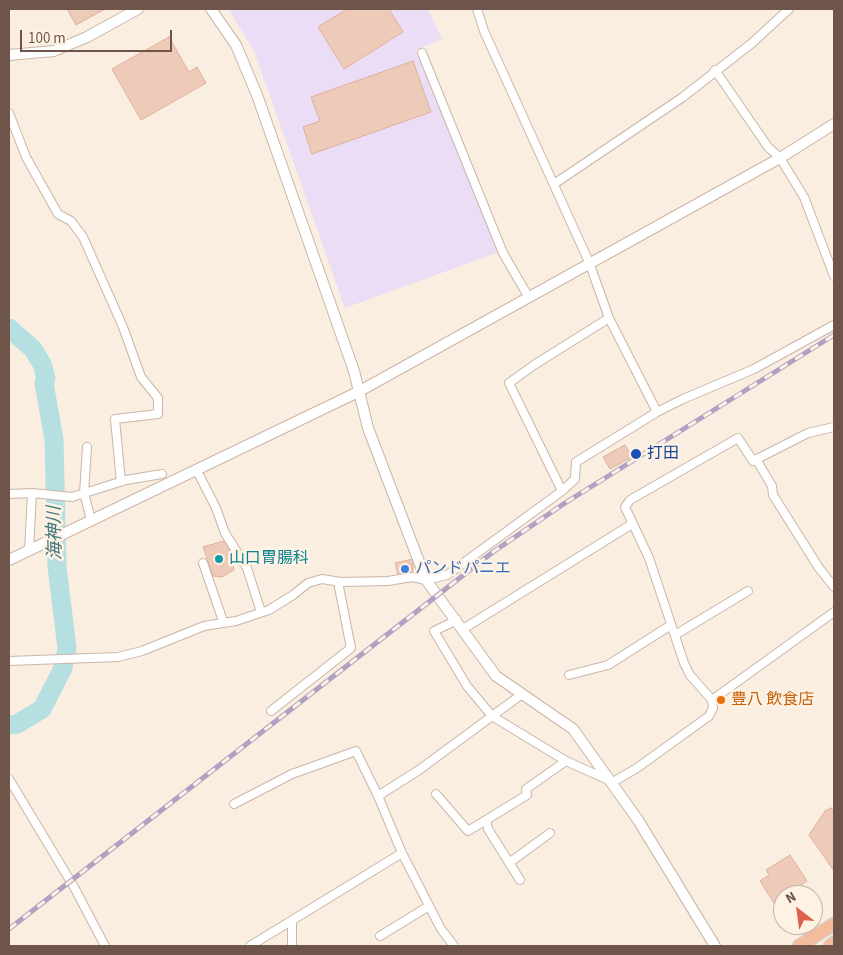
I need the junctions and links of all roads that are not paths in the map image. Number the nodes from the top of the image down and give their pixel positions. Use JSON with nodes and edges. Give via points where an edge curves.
{"nodes":[{"id":1,"x":138,"y":9,"type":"edge"},
{"id":2,"x":211,"y":9,"type":"edge"},
{"id":3,"x":477,"y":9,"type":"edge"},
{"id":4,"x":789,"y":9,"type":"edge"},
{"id":5,"x":422,"y":53,"type":"dead end"},
{"id":6,"x":9,"y":55,"type":"edge"},
{"id":7,"x":716,"y":70,"type":"junction"},
{"id":8,"x":9,"y":113,"type":"edge"},
{"id":9,"x":834,"y":124,"type":"edge"},
{"id":10,"x":780,"y":158,"type":"junction"},
{"id":11,"x":554,"y":184,"type":"junction"},
{"id":12,"x":589,"y":262,"type":"junction"},
{"id":13,"x":834,"y":276,"type":"edge"},
{"id":14,"x":528,"y":296,"type":"junction"},
{"id":15,"x":609,"y":318,"type":"junction"},
{"id":16,"x":834,"y":325,"type":"edge"},
{"id":17,"x":358,"y":392,"type":"junction"},
{"id":18,"x":657,"y":412,"type":"junction"},
{"id":19,"x":834,"y":427,"type":"edge"},
{"id":20,"x":87,"y":447,"type":"dead end"},
{"id":21,"x":756,"y":459,"type":"junction"},
{"id":22,"x":196,"y":469,"type":"junction"},
{"id":23,"x":162,"y":474,"type":"dead end"},
{"id":24,"x":121,"y":482,"type":"junction"},
{"id":25,"x":562,"y":490,"type":"junction"},
{"id":26,"x":32,"y":493,"type":"junction"},
{"id":27,"x":84,"y":493,"type":"junction"},
{"id":28,"x":9,"y":494,"type":"edge"},
{"id":29,"x":92,"y":520,"type":"junction"},
{"id":30,"x":632,"y":524,"type":"junction"},
{"id":31,"x":34,"y":549,"type":"junction"},
{"id":32,"x":9,"y":560,"type":"edge"},
{"id":33,"x":204,"y":563,"type":"dead end"},
{"id":34,"x":426,"y":580,"type":"junction"},
{"id":35,"x":338,"y":582,"type":"junction"},
{"id":36,"x":834,"y":587,"type":"edge"},
{"id":37,"x":748,"y":591,"type":"dead end"},
{"id":38,"x":261,"y":612,"type":"junction"},
{"id":39,"x":834,"y":612,"type":"edge"},
{"id":40,"x":223,"y":621,"type":"junction"},
{"id":41,"x":460,"y":624,"type":"junction"},
{"id":42,"x":672,"y":625,"type":"junction"},
{"id":43,"x":675,"y":635,"type":"junction"},
{"id":44,"x":9,"y":661,"type":"edge"},
{"id":45,"x":569,"y":675,"type":"dead end"},
{"id":46,"x":522,"y":694,"type":"junction"},
{"id":47,"x":712,"y":700,"type":"junction"},
{"id":48,"x":271,"y":711,"type":"dead end"},
{"id":49,"x":492,"y":716,"type":"junction"},
{"id":50,"x":566,"y":761,"type":"junction"},
{"id":51,"x":9,"y":779,"type":"edge"},
{"id":52,"x":613,"y":782,"type":"junction"},
{"id":53,"x":436,"y":794,"type":"dead end"},
{"id":54,"x":378,"y":796,"type":"junction"},
{"id":55,"x":234,"y":804,"type":"dead end"},
{"id":56,"x":486,"y":820,"type":"junction"},
{"id":57,"x":550,"y":833,"type":"dead end"},
{"id":58,"x":402,"y":853,"type":"junction"},
{"id":59,"x":509,"y":863,"type":"junction"},
{"id":60,"x":520,"y":880,"type":"dead end"},
{"id":61,"x":429,"y":906,"type":"junction"},
{"id":62,"x":292,"y":921,"type":"junction"},
{"id":63,"x":834,"y":924,"type":"edge"},
{"id":64,"x":380,"y":936,"type":"dead end"},
{"id":65,"x":834,"y":944,"type":"edge"},
{"id":66,"x":105,"y":946,"type":"edge"},
{"id":67,"x":250,"y":946,"type":"edge"},
{"id":68,"x":292,"y":946,"type":"edge"},
{"id":69,"x":454,"y":946,"type":"edge"},
{"id":70,"x":715,"y":946,"type":"edge"},
{"id":71,"x":799,"y":946,"type":"edge"},
{"id":72,"x":830,"y":946,"type":"edge"}],
"edges":[{"from":1,"to":6,"type":"street","via":[[54,51]]},
{"from":2,"to":17,"type":"street","via":[[236,45],[257,95],[354,371]]},
{"from":3,"to":11,"type":"street"},
{"from":4,"to":7,"type":"street"},
{"from":5,"to":14,"type":"street","via":[[503,253]]},
{"from":7,"to":10,"type":"street","via":[[768,147]]},
{"from":7,"to":11,"type":"street","via":[[651,121]]},
{"from":8,"to":24,"type":"street","via":[[26,157],[58,214],[71,222],[83,237],[123,327],[141,377],[158,398],[158,414],[115,419]]},
{"from":9,"to":10,"type":"street"},
{"from":10,"to":12,"type":"street"},
{"from":10,"to":13,"type":"street","via":[[804,197]]},
{"from":11,"to":12,"type":"street"},
{"from":12,"to":14,"type":"street"},
{"from":12,"to":15,"type":"street"},
{"from":14,"to":17,"type":"street"},
{"from":15,"to":18,"type":"street"},
{"from":15,"to":25,"type":"street","via":[[509,383]]},
{"from":16,"to":18,"type":"street","via":[[754,369]]},
{"from":17,"to":22,"type":"street"},
{"from":17,"to":34,"type":"street","via":[[368,428]]},
{"from":18,"to":25,"type":"street","via":[[576,462],[575,479]]},
{"from":19,"to":21,"type":"street","via":[[808,433]]},
{"from":20,"to":27,"type":"street"},
{"from":21,"to":30,"type":"street","via":[[753,461],[738,438],[630,500],[625,506]]},
{"from":21,"to":36,"type":"street","via":[[772,486],[773,495]]},
{"from":22,"to":29,"type":"street"},
{"from":22,"to":38,"type":"street","via":[[225,533],[247,568]]},
{"from":23,"to":24,"type":"street"},
{"from":24,"to":27,"type":"street"},
{"from":25,"to":34,"type":"street","via":[[447,575]]},
{"from":26,"to":27,"type":"street","via":[[72,497]]},
{"from":26,"to":28,"type":"street"},
{"from":26,"to":31,"type":"street"},
{"from":27,"to":29,"type":"street"},
{"from":29,"to":31,"type":"street"},
{"from":30,"to":41,"type":"street"},
{"from":30,"to":42,"type":"street","via":[[649,558]]},
{"from":31,"to":32,"type":"street"},
{"from":33,"to":40,"type":"street"},
{"from":34,"to":35,"type":"street","via":[[412,577]]},
{"from":34,"to":41,"type":"street"},
{"from":35,"to":38,"type":"street","via":[[322,579],[308,584]]},
{"from":35,"to":48,"type":"street","via":[[351,648]]},
{"from":37,"to":43,"type":"street"},
{"from":38,"to":40,"type":"street"},
{"from":39,"to":47,"type":"street"},
{"from":40,"to":44,"type":"street","via":[[118,657]]},
{"from":41,"to":46,"type":"street","via":[[496,676]]},
{"from":41,"to":49,"type":"street","via":[[434,631],[467,686]]},
{"from":42,"to":43,"type":"street"},
{"from":42,"to":45,"type":"street","via":[[608,665]]},
{"from":43,"to":47,"type":"street","via":[[690,675]]},
{"from":46,"to":49,"type":"street"},
{"from":46,"to":52,"type":"street","via":[[573,729]]},
{"from":47,"to":52,"type":"street","via":[[709,716]]},
{"from":49,"to":50,"type":"street"},
{"from":49,"to":54,"type":"street"},
{"from":50,"to":52,"type":"street"},
{"from":50,"to":56,"type":"street","via":[[526,789],[527,795]]},
{"from":51,"to":66,"type":"street","via":[[74,887]]},
{"from":52,"to":70,"type":"street"},
{"from":53,"to":56,"type":"street","via":[[468,831]]},
{"from":54,"to":55,"type":"street","via":[[356,751],[292,774]]},
{"from":54,"to":58,"type":"street"},
{"from":56,"to":59,"type":"street"},
{"from":57,"to":59,"type":"street"},
{"from":58,"to":61,"type":"street"},
{"from":58,"to":62,"type":"street"},
{"from":59,"to":60,"type":"street"},
{"from":61,"to":64,"type":"street"},
{"from":61,"to":69,"type":"street"},
{"from":62,"to":67,"type":"street"},
{"from":62,"to":68,"type":"street"},
{"from":63,"to":71,"type":"highway"},
{"from":65,"to":72,"type":"highway"}]}
